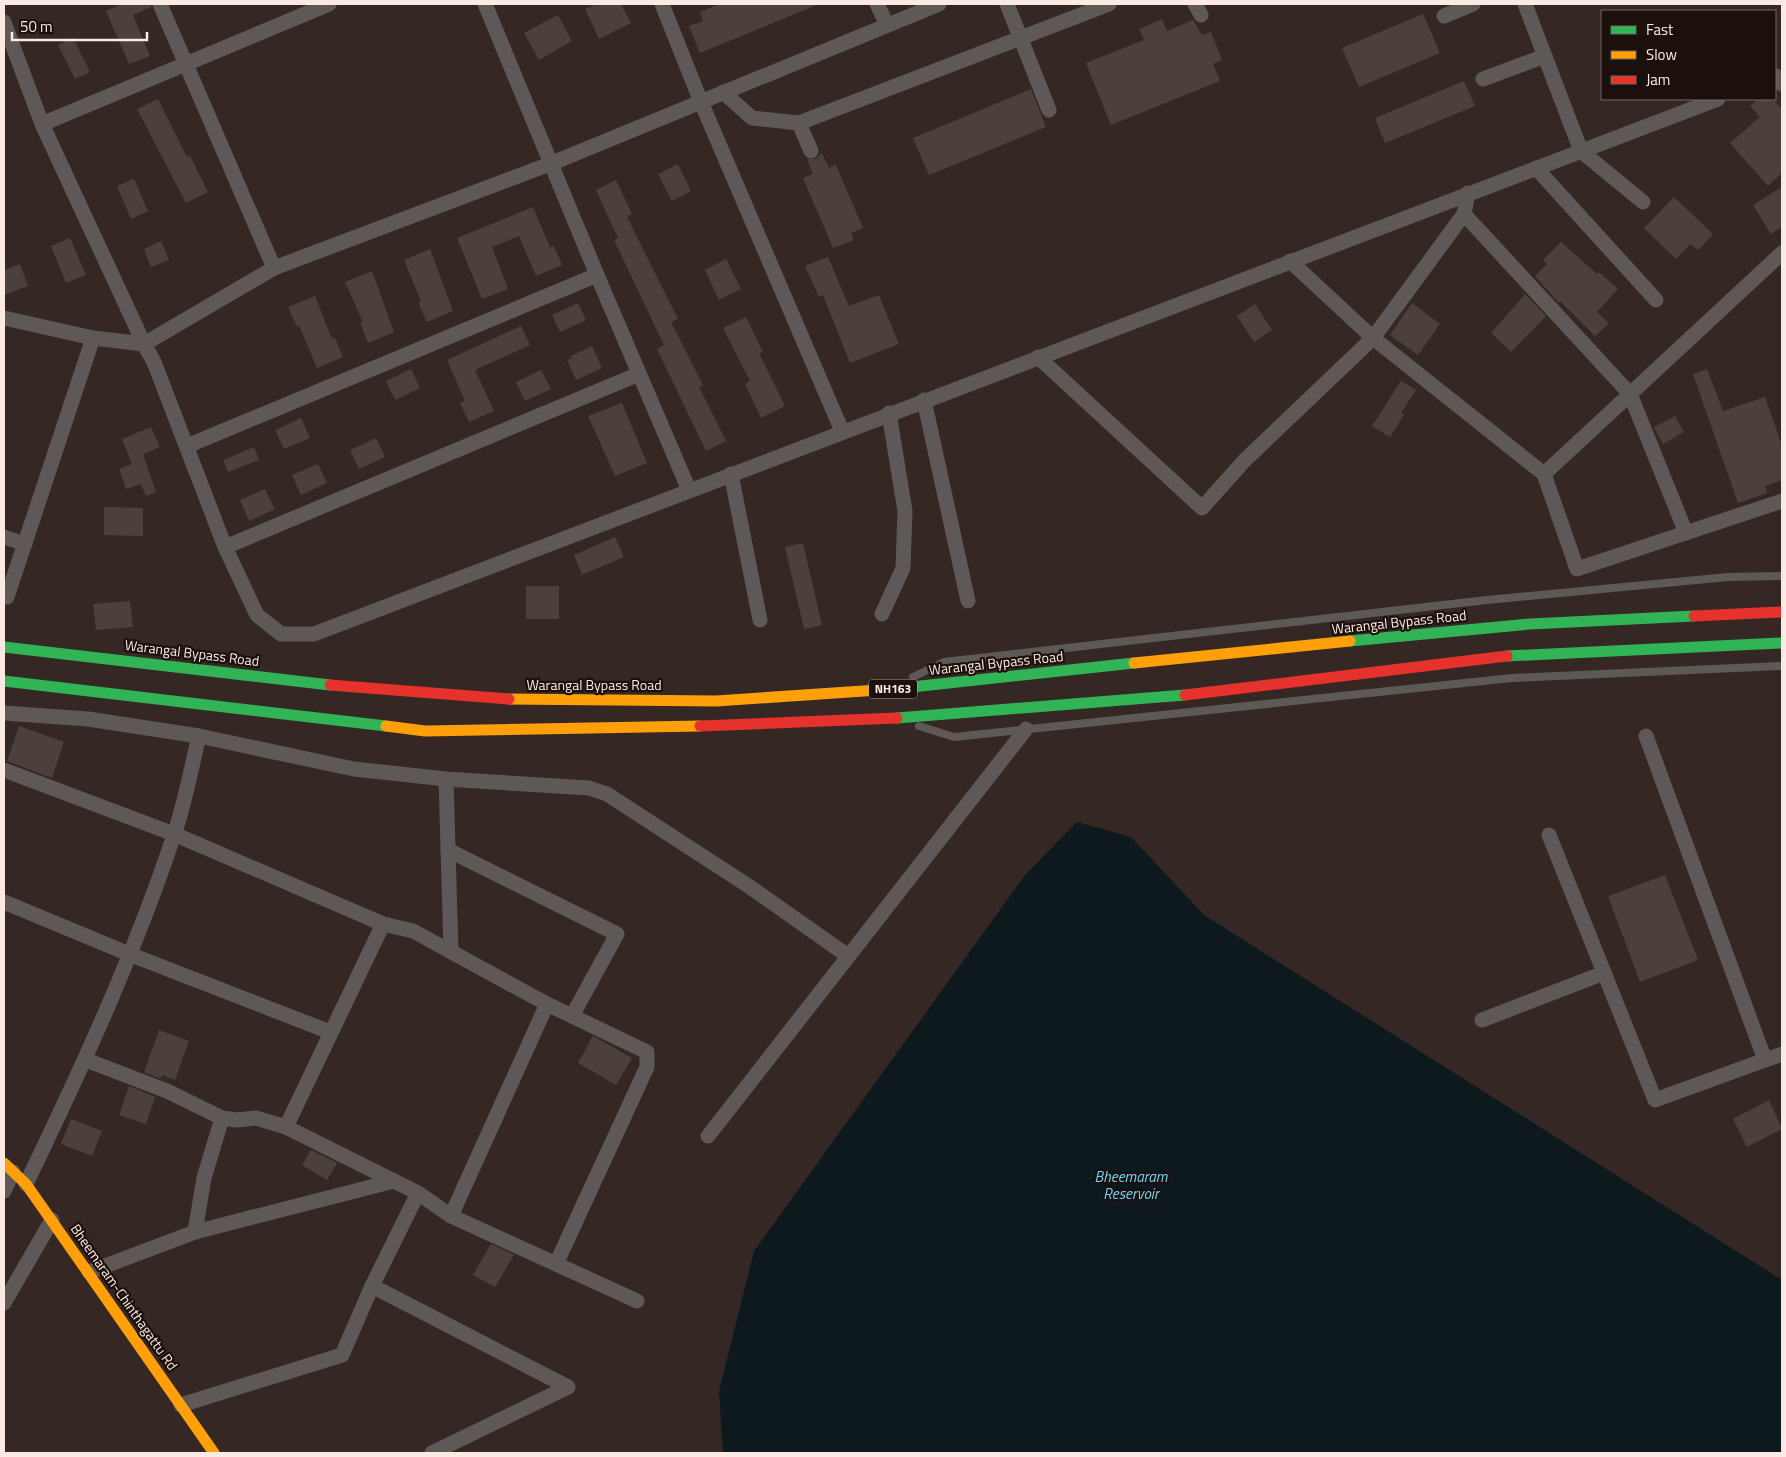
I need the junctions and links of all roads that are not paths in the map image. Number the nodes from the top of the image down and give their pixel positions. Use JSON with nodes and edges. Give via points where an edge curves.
{"nodes":[{"id":1,"x":160,"y":4,"type":"edge"},
{"id":2,"x":330,"y":4,"type":"edge"},
{"id":3,"x":485,"y":4,"type":"edge"},
{"id":4,"x":662,"y":4,"type":"edge"},
{"id":5,"x":877,"y":4,"type":"edge"},
{"id":6,"x":939,"y":4,"type":"edge"},
{"id":7,"x":1007,"y":4,"type":"edge"},
{"id":8,"x":1110,"y":4,"type":"edge"},
{"id":9,"x":1473,"y":4,"type":"edge"},
{"id":10,"x":1525,"y":4,"type":"edge"},
{"id":11,"x":1444,"y":16,"type":"dead end"},
{"id":12,"x":4,"y":22,"type":"edge"},
{"id":13,"x":887,"y":25,"type":"junction"},
{"id":14,"x":1020,"y":38,"type":"junction"},
{"id":15,"x":1545,"y":56,"type":"junction"},
{"id":16,"x":11,"y":59,"type":"edge"},
{"id":17,"x":186,"y":64,"type":"junction"},
{"id":18,"x":1483,"y":79,"type":"dead end"},
{"id":19,"x":723,"y":92,"type":"junction"},
{"id":20,"x":1715,"y":100,"type":"edge"},
{"id":21,"x":701,"y":102,"type":"junction"},
{"id":22,"x":1049,"y":110,"type":"dead end"},
{"id":23,"x":800,"y":123,"type":"junction"},
{"id":24,"x":42,"y":124,"type":"junction"},
{"id":25,"x":1581,"y":150,"type":"junction"},
{"id":26,"x":811,"y":152,"type":"dead end"},
{"id":27,"x":550,"y":164,"type":"junction"},
{"id":28,"x":1536,"y":168,"type":"junction"},
{"id":29,"x":1468,"y":193,"type":"junction"},
{"id":30,"x":1643,"y":202,"type":"dead end"},
{"id":31,"x":1464,"y":214,"type":"junction"},
{"id":32,"x":1782,"y":253,"type":"edge"},
{"id":33,"x":1290,"y":261,"type":"junction"},
{"id":34,"x":274,"y":268,"type":"junction"},
{"id":35,"x":597,"y":275,"type":"junction"},
{"id":36,"x":1656,"y":300,"type":"dead end"},
{"id":37,"x":4,"y":318,"type":"edge"},
{"id":38,"x":93,"y":338,"type":"junction"},
{"id":39,"x":1373,"y":338,"type":"junction"},
{"id":40,"x":144,"y":344,"type":"junction"},
{"id":41,"x":1038,"y":357,"type":"junction"},
{"id":42,"x":639,"y":374,"type":"junction"},
{"id":43,"x":1630,"y":394,"type":"junction"},
{"id":44,"x":924,"y":400,"type":"junction"},
{"id":45,"x":889,"y":414,"type":"junction"},
{"id":46,"x":842,"y":431,"type":"junction"},
{"id":47,"x":187,"y":446,"type":"junction"},
{"id":48,"x":731,"y":474,"type":"junction"},
{"id":49,"x":1544,"y":474,"type":"junction"},
{"id":50,"x":689,"y":490,"type":"junction"},
{"id":51,"x":1782,"y":501,"type":"edge"},
{"id":52,"x":1686,"y":533,"type":"junction"},
{"id":53,"x":4,"y":537,"type":"edge"},
{"id":54,"x":25,"y":544,"type":"junction"},
{"id":55,"x":225,"y":548,"type":"junction"},
{"id":56,"x":1782,"y":576,"type":"edge"},
{"id":57,"x":7,"y":597,"type":"dead end"},
{"id":58,"x":968,"y":601,"type":"dead end"},
{"id":59,"x":1782,"y":612,"type":"edge"},
{"id":60,"x":882,"y":614,"type":"dead end"},
{"id":61,"x":760,"y":620,"type":"dead end"},
{"id":62,"x":1782,"y":642,"type":"edge"},
{"id":63,"x":4,"y":646,"type":"edge"},
{"id":64,"x":1782,"y":666,"type":"edge"},
{"id":65,"x":4,"y":681,"type":"edge"},
{"id":66,"x":889,"y":689,"type":"junction"},
{"id":67,"x":4,"y":713,"type":"edge"},
{"id":68,"x":893,"y":718,"type":"junction"},
{"id":69,"x":1026,"y":729,"type":"junction"},
{"id":70,"x":199,"y":736,"type":"junction"},
{"id":71,"x":1646,"y":736,"type":"dead end"},
{"id":72,"x":4,"y":770,"type":"edge"},
{"id":73,"x":446,"y":779,"type":"junction"},
{"id":74,"x":174,"y":834,"type":"junction"},
{"id":75,"x":1550,"y":834,"type":"dead end"},
{"id":76,"x":448,"y":850,"type":"junction"},
{"id":77,"x":4,"y":902,"type":"edge"},
{"id":78,"x":383,"y":924,"type":"junction"},
{"id":79,"x":451,"y":952,"type":"junction"},
{"id":80,"x":129,"y":954,"type":"junction"},
{"id":81,"x":848,"y":956,"type":"junction"},
{"id":82,"x":1604,"y":973,"type":"junction"},
{"id":83,"x":547,"y":1004,"type":"junction"},
{"id":84,"x":572,"y":1016,"type":"junction"},
{"id":85,"x":1482,"y":1020,"type":"dead end"},
{"id":86,"x":330,"y":1032,"type":"junction"},
{"id":87,"x":1782,"y":1054,"type":"edge"},
{"id":88,"x":86,"y":1060,"type":"junction"},
{"id":89,"x":1765,"y":1060,"type":"junction"},
{"id":90,"x":222,"y":1118,"type":"junction"},
{"id":91,"x":286,"y":1127,"type":"junction"},
{"id":92,"x":708,"y":1136,"type":"dead end"},
{"id":93,"x":8,"y":1167,"type":"edge"},
{"id":94,"x":394,"y":1181,"type":"junction"},
{"id":95,"x":26,"y":1184,"type":"junction"},
{"id":96,"x":4,"y":1192,"type":"edge"},
{"id":97,"x":418,"y":1193,"type":"junction"},
{"id":98,"x":451,"y":1216,"type":"junction"},
{"id":99,"x":52,"y":1220,"type":"junction"},
{"id":100,"x":195,"y":1232,"type":"junction"},
{"id":101,"x":556,"y":1264,"type":"junction"},
{"id":102,"x":89,"y":1272,"type":"junction"},
{"id":103,"x":372,"y":1286,"type":"junction"},
{"id":104,"x":5,"y":1298,"type":"edge"},
{"id":105,"x":637,"y":1301,"type":"dead end"},
{"id":106,"x":180,"y":1405,"type":"junction"},
{"id":107,"x":214,"y":1453,"type":"edge"},
{"id":108,"x":432,"y":1453,"type":"edge"}],
"edges":[{"from":1,"to":17,"type":"street"},
{"from":2,"to":17,"type":"street"},
{"from":3,"to":27,"type":"street"},
{"from":4,"to":21,"type":"street"},
{"from":5,"to":13,"type":"street"},
{"from":6,"to":13,"type":"street"},
{"from":7,"to":14,"type":"street"},
{"from":8,"to":14,"type":"street"},
{"from":9,"to":11,"type":"street"},
{"from":10,"to":15,"type":"street"},
{"from":12,"to":16,"type":"street"},
{"from":13,"to":19,"type":"street"},
{"from":14,"to":22,"type":"street"},
{"from":14,"to":23,"type":"street"},
{"from":15,"to":18,"type":"street"},
{"from":15,"to":25,"type":"street"},
{"from":16,"to":24,"type":"street"},
{"from":17,"to":24,"type":"street"},
{"from":17,"to":34,"type":"street"},
{"from":19,"to":21,"type":"street"},
{"from":19,"to":23,"type":"street","via":[[752,118]]},
{"from":20,"to":25,"type":"street"},
{"from":21,"to":27,"type":"street"},
{"from":21,"to":46,"type":"street"},
{"from":23,"to":26,"type":"street"},
{"from":24,"to":40,"type":"street"},
{"from":25,"to":28,"type":"street"},
{"from":25,"to":30,"type":"street"},
{"from":27,"to":34,"type":"street"},
{"from":27,"to":35,"type":"street"},
{"from":28,"to":29,"type":"street"},
{"from":28,"to":36,"type":"street"},
{"from":29,"to":31,"type":"street"},
{"from":29,"to":33,"type":"street"},
{"from":31,"to":39,"type":"street"},
{"from":31,"to":43,"type":"street"},
{"from":32,"to":43,"type":"street"},
{"from":33,"to":39,"type":"street"},
{"from":33,"to":41,"type":"street"},
{"from":34,"to":40,"type":"street"},
{"from":35,"to":42,"type":"street"},
{"from":35,"to":47,"type":"street"},
{"from":37,"to":38,"type":"street"},
{"from":38,"to":40,"type":"street"},
{"from":38,"to":54,"type":"street"},
{"from":39,"to":41,"type":"street","via":[[1245,460],[1202,508]]},
{"from":39,"to":49,"type":"street"},
{"from":40,"to":47,"type":"street"},
{"from":41,"to":44,"type":"street"},
{"from":42,"to":50,"type":"street"},
{"from":42,"to":55,"type":"street"},
{"from":43,"to":49,"type":"street"},
{"from":43,"to":52,"type":"street"},
{"from":44,"to":45,"type":"street"},
{"from":44,"to":58,"type":"street"},
{"from":45,"to":46,"type":"street"},
{"from":45,"to":60,"type":"street","via":[[905,511],[903,568]]},
{"from":46,"to":48,"type":"street"},
{"from":47,"to":55,"type":"street"},
{"from":48,"to":50,"type":"street"},
{"from":48,"to":61,"type":"street"},
{"from":49,"to":52,"type":"street","via":[[1577,569]]},
{"from":50,"to":55,"type":"street","via":[[314,634],[280,634],[257,615]]},
{"from":51,"to":52,"type":"street"},
{"from":53,"to":54,"type":"street"},
{"from":54,"to":57,"type":"street"},
{"from":56,"to":66,"type":"lane","via":[[1728,577],[1497,600],[944,662]]},
{"from":59,"to":66,"type":"main road","name":"Warangal Bypass Road","number":"NH163","via":[[1530,624]]},
{"from":62,"to":68,"type":"main road","number":"NH163","via":[[1494,657],[1187,695]]},
{"from":63,"to":66,"type":"main road","name":"Warangal Bypass Road","number":"NH163","via":[[371,690],[538,700],[716,700]]},
{"from":64,"to":69,"type":"lane","via":[[1512,678]]},
{"from":65,"to":68,"type":"main road","number":"NH163","via":[[425,731],[630,729]]},
{"from":67,"to":70,"type":"street","via":[[88,719]]},
{"from":68,"to":69,"type":"lane","via":[[954,737]]},
{"from":69,"to":81,"type":"street"},
{"from":70,"to":73,"type":"street","via":[[354,769]]},
{"from":70,"to":74,"type":"street"},
{"from":71,"to":89,"type":"street"},
{"from":72,"to":74,"type":"street"},
{"from":73,"to":76,"type":"street"},
{"from":73,"to":81,"type":"street","via":[[564,785],[607,794],[750,887]]},
{"from":74,"to":78,"type":"street"},
{"from":74,"to":80,"type":"street"},
{"from":75,"to":82,"type":"street"},
{"from":76,"to":79,"type":"street"},
{"from":76,"to":84,"type":"street","via":[[617,934]]},
{"from":77,"to":80,"type":"street"},
{"from":78,"to":79,"type":"street","via":[[413,931]]},
{"from":78,"to":86,"type":"street"},
{"from":79,"to":83,"type":"street"},
{"from":80,"to":86,"type":"street"},
{"from":80,"to":88,"type":"street"},
{"from":81,"to":92,"type":"street"},
{"from":82,"to":85,"type":"street"},
{"from":82,"to":89,"type":"street","via":[[1655,1100]]},
{"from":83,"to":84,"type":"street"},
{"from":83,"to":98,"type":"street"},
{"from":84,"to":101,"type":"street","via":[[642,1048],[649,1059]]},
{"from":86,"to":91,"type":"street"},
{"from":87,"to":89,"type":"street"},
{"from":88,"to":90,"type":"street","via":[[167,1091]]},
{"from":88,"to":95,"type":"street"},
{"from":90,"to":91,"type":"street","via":[[256,1118]]},
{"from":90,"to":100,"type":"street","via":[[204,1178]]},
{"from":91,"to":94,"type":"street"},
{"from":93,"to":95,"type":"main road","name":"Bheemaram-Chinthagattu Rd"},
{"from":93,"to":96,"type":"street"},
{"from":94,"to":97,"type":"street"},
{"from":94,"to":100,"type":"street"},
{"from":95,"to":99,"type":"main road","name":"Bheemaram-Chinthagattu Rd"},
{"from":97,"to":98,"type":"street"},
{"from":97,"to":103,"type":"street"},
{"from":98,"to":101,"type":"street"},
{"from":99,"to":102,"type":"main road","name":"Bheemaram-Chinthagattu Rd"},
{"from":99,"to":104,"type":"street"},
{"from":100,"to":102,"type":"street"},
{"from":101,"to":105,"type":"street"},
{"from":102,"to":106,"type":"main road","name":"Bheemaram-Chinthagattu Rd"},
{"from":103,"to":106,"type":"street","via":[[342,1355]]},
{"from":103,"to":108,"type":"street","via":[[568,1387]]},
{"from":106,"to":107,"type":"main road","name":"Bheemaram-Chinthagattu Rd"}]}
